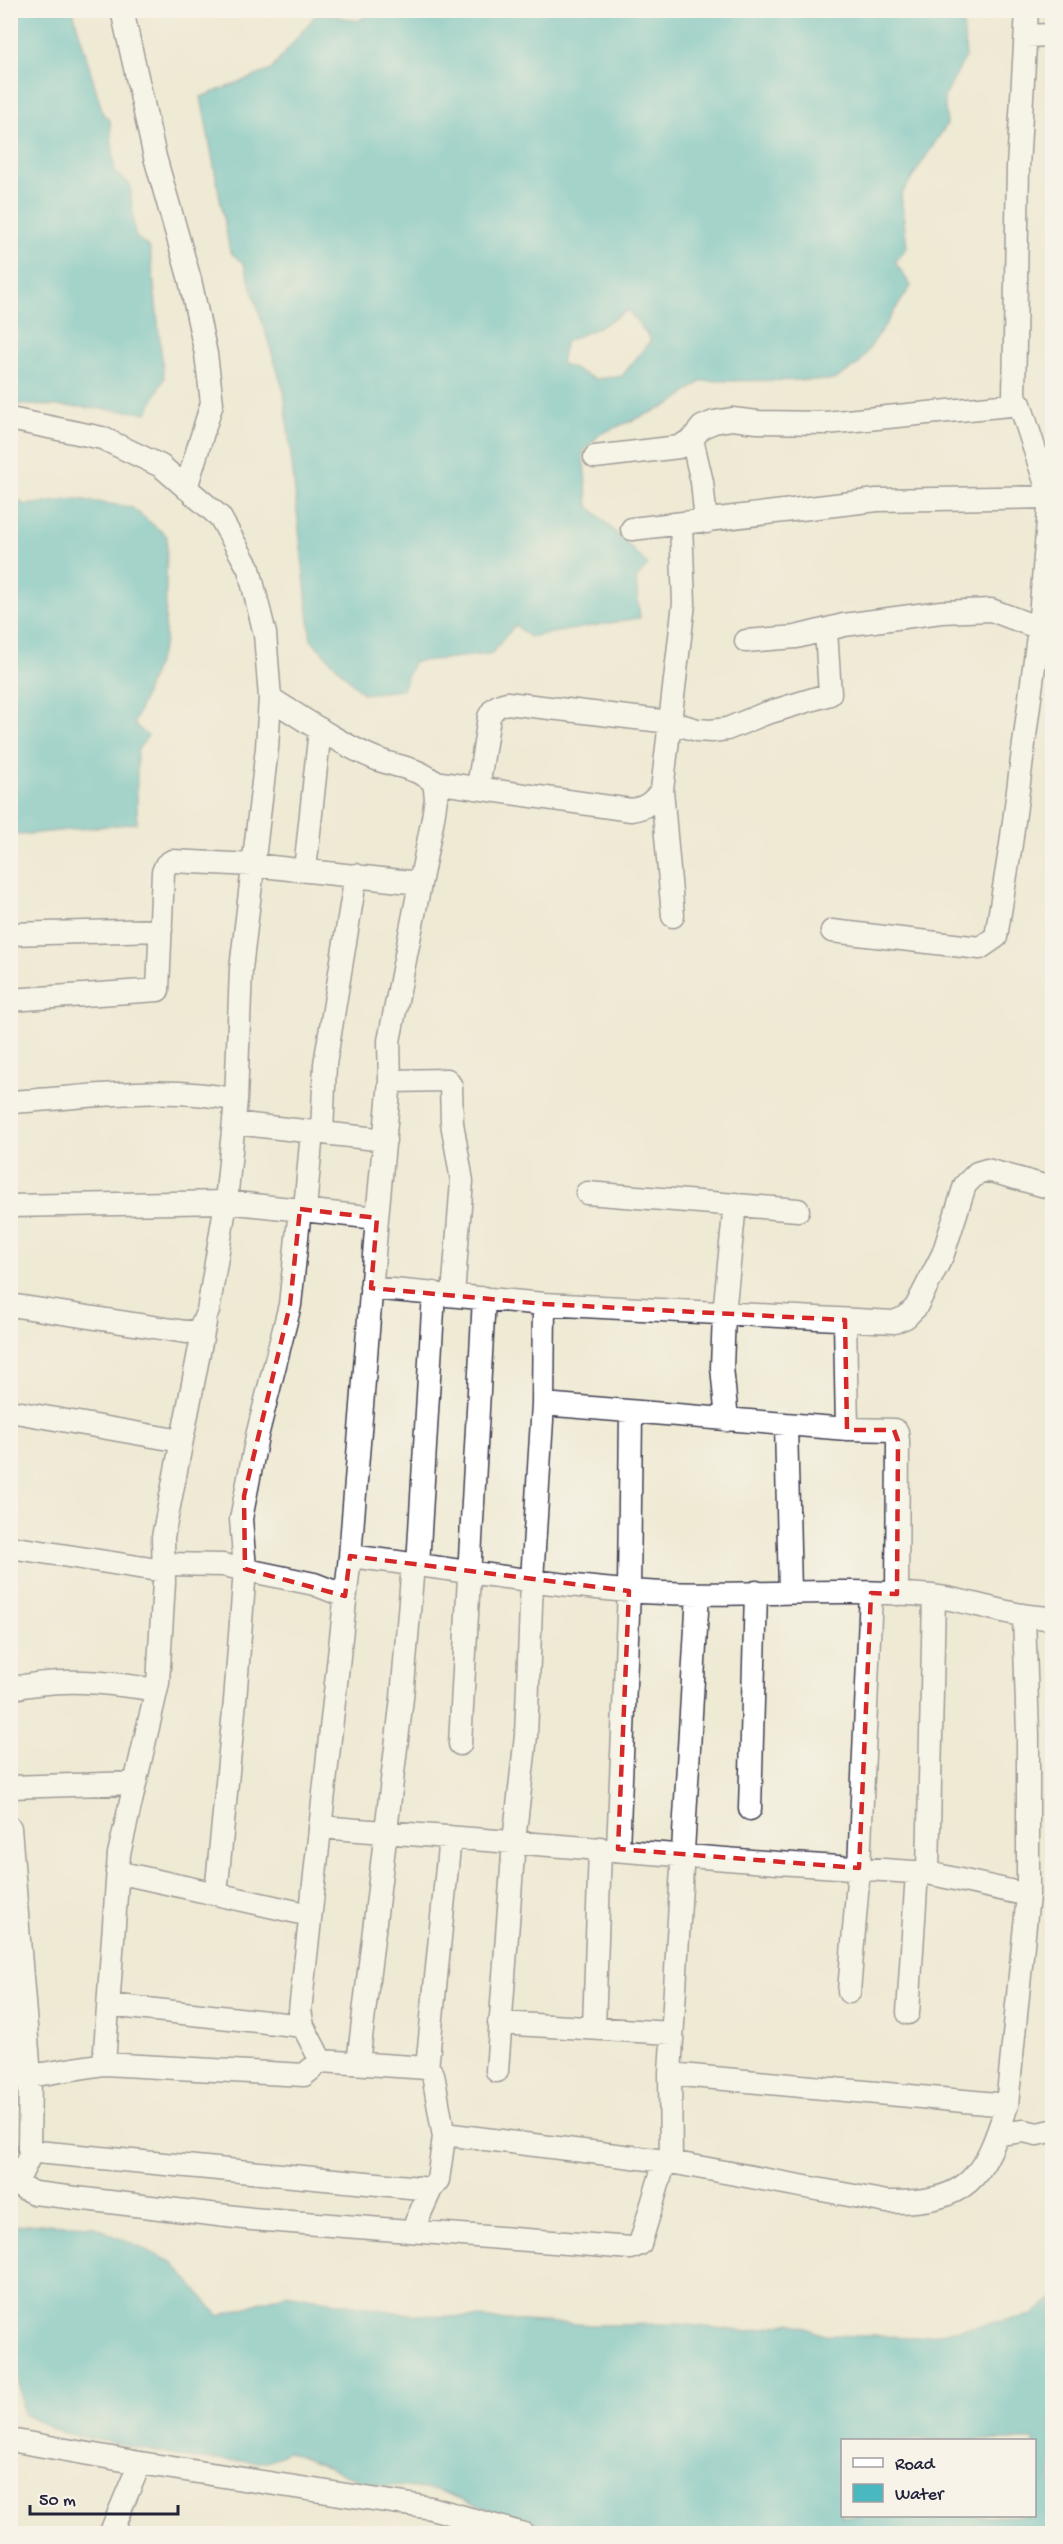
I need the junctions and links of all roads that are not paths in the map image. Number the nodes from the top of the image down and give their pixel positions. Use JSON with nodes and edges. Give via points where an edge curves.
{"nodes":[{"id":1,"x":122,"y":10,"type":"edge"},
{"id":2,"x":1027,"y":10,"type":"edge"},
{"id":3,"x":1053,"y":35,"type":"edge"},
{"id":4,"x":1026,"y":36,"type":"junction"},
{"id":5,"x":1020,"y":404,"type":"junction"},
{"id":6,"x":10,"y":418,"type":"edge"},
{"id":7,"x":692,"y":439,"type":"junction"},
{"id":8,"x":595,"y":457,"type":"dead end"},
{"id":9,"x":186,"y":488,"type":"junction"},
{"id":10,"x":1051,"y":497,"type":"edge"},
{"id":11,"x":706,"y":522,"type":"junction"},
{"id":12,"x":681,"y":524,"type":"junction"},
{"id":13,"x":632,"y":530,"type":"dead end"},
{"id":14,"x":1039,"y":628,"type":"junction"},
{"id":15,"x":826,"y":630,"type":"junction"},
{"id":16,"x":746,"y":641,"type":"dead end"},
{"id":17,"x":270,"y":698,"type":"junction"},
{"id":18,"x":670,"y":722,"type":"junction"},
{"id":19,"x":320,"y":729,"type":"junction"},
{"id":20,"x":434,"y":782,"type":"junction"},
{"id":21,"x":478,"y":788,"type":"junction"},
{"id":22,"x":662,"y":790,"type":"junction"},
{"id":23,"x":253,"y":865,"type":"junction"},
{"id":24,"x":305,"y":870,"type":"junction"},
{"id":25,"x":356,"y":875,"type":"junction"},
{"id":26,"x":419,"y":883,"type":"junction"},
{"id":27,"x":673,"y":916,"type":"dead end"},
{"id":28,"x":161,"y":930,"type":"junction"},
{"id":29,"x":832,"y":931,"type":"dead end"},
{"id":30,"x":10,"y":934,"type":"edge"},
{"id":31,"x":10,"y":1000,"type":"edge"},
{"id":32,"x":390,"y":1081,"type":"junction"},
{"id":33,"x":236,"y":1100,"type":"junction"},
{"id":34,"x":10,"y":1102,"type":"edge"},
{"id":35,"x":234,"y":1123,"type":"junction"},
{"id":36,"x":317,"y":1132,"type":"junction"},
{"id":37,"x":385,"y":1140,"type":"junction"},
{"id":38,"x":1053,"y":1188,"type":"edge"},
{"id":39,"x":587,"y":1193,"type":"dead end"},
{"id":40,"x":226,"y":1202,"type":"junction"},
{"id":41,"x":735,"y":1204,"type":"junction"},
{"id":42,"x":10,"y":1206,"type":"edge"},
{"id":43,"x":302,"y":1209,"type":"junction"},
{"id":44,"x":798,"y":1210,"type":"dead end"},
{"id":45,"x":377,"y":1218,"type":"junction"},
{"id":46,"x":372,"y":1288,"type":"junction"},
{"id":47,"x":444,"y":1294,"type":"junction"},
{"id":48,"x":484,"y":1298,"type":"junction"},
{"id":49,"x":544,"y":1304,"type":"junction"},
{"id":50,"x":10,"y":1305,"type":"edge"},
{"id":51,"x":724,"y":1314,"type":"junction"},
{"id":52,"x":844,"y":1320,"type":"junction"},
{"id":53,"x":205,"y":1322,"type":"junction"},
{"id":54,"x":543,"y":1404,"type":"junction"},
{"id":55,"x":10,"y":1411,"type":"edge"},
{"id":56,"x":631,"y":1412,"type":"junction"},
{"id":57,"x":727,"y":1420,"type":"junction"},
{"id":58,"x":786,"y":1424,"type":"junction"},
{"id":59,"x":847,"y":1429,"type":"junction"},
{"id":60,"x":181,"y":1441,"type":"junction"},
{"id":61,"x":10,"y":1547,"type":"edge"},
{"id":62,"x":350,"y":1556,"type":"junction"},
{"id":63,"x":416,"y":1564,"type":"junction"},
{"id":64,"x":164,"y":1568,"type":"junction"},
{"id":65,"x":245,"y":1569,"type":"junction"},
{"id":66,"x":469,"y":1572,"type":"junction"},
{"id":67,"x":532,"y":1580,"type":"junction"},
{"id":68,"x":629,"y":1591,"type":"junction"},
{"id":69,"x":756,"y":1592,"type":"junction"},
{"id":70,"x":790,"y":1592,"type":"junction"},
{"id":71,"x":871,"y":1593,"type":"junction"},
{"id":72,"x":698,"y":1594,"type":"junction"},
{"id":73,"x":897,"y":1594,"type":"junction"},
{"id":74,"x":345,"y":1596,"type":"junction"},
{"id":75,"x":934,"y":1597,"type":"junction"},
{"id":76,"x":1024,"y":1617,"type":"junction"},
{"id":77,"x":1053,"y":1618,"type":"edge"},
{"id":78,"x":10,"y":1689,"type":"edge"},
{"id":79,"x":156,"y":1689,"type":"junction"},
{"id":80,"x":460,"y":1744,"type":"dead end"},
{"id":81,"x":135,"y":1783,"type":"junction"},
{"id":82,"x":10,"y":1787,"type":"edge"},
{"id":83,"x":750,"y":1809,"type":"dead end"},
{"id":84,"x":320,"y":1827,"type":"junction"},
{"id":85,"x":10,"y":1828,"type":"edge"},
{"id":86,"x":385,"y":1832,"type":"junction"},
{"id":87,"x":450,"y":1837,"type":"junction"},
{"id":88,"x":514,"y":1841,"type":"junction"},
{"id":89,"x":609,"y":1849,"type":"junction"},
{"id":90,"x":682,"y":1854,"type":"junction"},
{"id":91,"x":860,"y":1868,"type":"junction"},
{"id":92,"x":117,"y":1872,"type":"junction"},
{"id":93,"x":923,"y":1872,"type":"junction"},
{"id":94,"x":216,"y":1894,"type":"junction"},
{"id":95,"x":1028,"y":1895,"type":"junction"},
{"id":96,"x":310,"y":1915,"type":"junction"},
{"id":97,"x":849,"y":1992,"type":"dead end"},
{"id":98,"x":109,"y":2005,"type":"junction"},
{"id":99,"x":908,"y":2013,"type":"dead end"},
{"id":100,"x":499,"y":2023,"type":"junction"},
{"id":101,"x":303,"y":2026,"type":"junction"},
{"id":102,"x":594,"y":2028,"type":"junction"},
{"id":103,"x":672,"y":2033,"type":"junction"},
{"id":104,"x":321,"y":2061,"type":"junction"},
{"id":105,"x":358,"y":2063,"type":"junction"},
{"id":106,"x":10,"y":2064,"type":"edge"},
{"id":107,"x":105,"y":2064,"type":"junction"},
{"id":108,"x":427,"y":2068,"type":"junction"},
{"id":109,"x":497,"y":2071,"type":"dead end"},
{"id":110,"x":670,"y":2074,"type":"junction"},
{"id":111,"x":30,"y":2076,"type":"junction"},
{"id":112,"x":1008,"y":2105,"type":"junction"},
{"id":113,"x":1053,"y":2131,"type":"edge"},
{"id":114,"x":998,"y":2134,"type":"junction"},
{"id":115,"x":444,"y":2137,"type":"junction"},
{"id":116,"x":32,"y":2151,"type":"junction"},
{"id":117,"x":668,"y":2161,"type":"junction"},
{"id":118,"x":431,"y":2189,"type":"junction"},
{"id":119,"x":412,"y":2231,"type":"junction"},
{"id":120,"x":13,"y":2446,"type":"edge"},
{"id":121,"x":140,"y":2463,"type":"junction"},
{"id":122,"x":110,"y":2534,"type":"edge"},
{"id":123,"x":524,"y":2534,"type":"edge"}],
"edges":[{"from":1,"to":9,"type":"street","via":[[206,354],[212,403]]},
{"from":2,"to":4,"type":"street"},
{"from":3,"to":4,"type":"street"},
{"from":4,"to":5,"type":"street","via":[[1014,321],[1014,397]]},
{"from":5,"to":7,"type":"street","via":[[826,423],[732,419],[702,427]]},
{"from":5,"to":10,"type":"street"},
{"from":6,"to":9,"type":"street","via":[[102,438],[161,466]]},
{"from":7,"to":8,"type":"street","via":[[679,447]]},
{"from":7,"to":11,"type":"street"},
{"from":9,"to":17,"type":"street","via":[[220,517],[249,569],[265,634]]},
{"from":10,"to":11,"type":"street","via":[[878,500]]},
{"from":10,"to":14,"type":"street"},
{"from":11,"to":12,"type":"street"},
{"from":12,"to":13,"type":"street"},
{"from":12,"to":18,"type":"street","via":[[684,603]]},
{"from":14,"to":15,"type":"street","via":[[991,610],[941,612]]},
{"from":14,"to":29,"type":"street","via":[[996,937],[980,948]]},
{"from":15,"to":16,"type":"street"},
{"from":15,"to":18,"type":"street","via":[[831,691],[826,697],[727,729],[697,730]]},
{"from":17,"to":19,"type":"street"},
{"from":17,"to":23,"type":"street"},
{"from":18,"to":21,"type":"street","via":[[499,705],[489,717]]},
{"from":18,"to":22,"type":"street"},
{"from":19,"to":20,"type":"street","via":[[378,760],[424,774]]},
{"from":19,"to":24,"type":"street"},
{"from":20,"to":21,"type":"street"},
{"from":20,"to":26,"type":"street","via":[[436,798]]},
{"from":21,"to":22,"type":"street","via":[[631,810],[653,803]]},
{"from":22,"to":27,"type":"street"},
{"from":23,"to":24,"type":"street"},
{"from":23,"to":28,"type":"street","via":[[172,861],[166,865]]},
{"from":23,"to":33,"type":"street","via":[[241,969]]},
{"from":24,"to":25,"type":"street"},
{"from":25,"to":26,"type":"street"},
{"from":25,"to":36,"type":"street"},
{"from":26,"to":32,"type":"street","via":[[390,1041]]},
{"from":28,"to":30,"type":"street"},
{"from":28,"to":31,"type":"street","via":[[158,990]]},
{"from":32,"to":37,"type":"street"},
{"from":32,"to":47,"type":"street","via":[[447,1080],[451,1086],[452,1123],[462,1181]]},
{"from":33,"to":34,"type":"street","via":[[213,1094],[163,1092]]},
{"from":33,"to":35,"type":"street"},
{"from":35,"to":36,"type":"street"},
{"from":35,"to":40,"type":"street"},
{"from":36,"to":37,"type":"street"},
{"from":36,"to":43,"type":"street"},
{"from":37,"to":45,"type":"street"},
{"from":38,"to":52,"type":"street","via":[[987,1170],[977,1173],[965,1185],[942,1254],[916,1307],[894,1322]]},
{"from":39,"to":41,"type":"street"},
{"from":40,"to":42,"type":"street"},
{"from":40,"to":43,"type":"street"},
{"from":40,"to":53,"type":"street"},
{"from":41,"to":44,"type":"street"},
{"from":41,"to":51,"type":"street"},
{"from":43,"to":45,"type":"street"},
{"from":43,"to":65,"type":"street","via":[[290,1305],[244,1496],[241,1519]]},
{"from":45,"to":46,"type":"street"},
{"from":46,"to":47,"type":"street"},
{"from":46,"to":62,"type":"street"},
{"from":47,"to":48,"type":"street"},
{"from":47,"to":63,"type":"street"},
{"from":48,"to":49,"type":"street"},
{"from":48,"to":66,"type":"street"},
{"from":49,"to":51,"type":"street"},
{"from":49,"to":54,"type":"street"},
{"from":50,"to":53,"type":"street","via":[[186,1332],[199,1330]]},
{"from":51,"to":52,"type":"street"},
{"from":51,"to":57,"type":"street","via":[[722,1367]]},
{"from":52,"to":59,"type":"street"},
{"from":53,"to":60,"type":"street"},
{"from":54,"to":56,"type":"street"},
{"from":54,"to":67,"type":"street"},
{"from":55,"to":60,"type":"street"},
{"from":56,"to":57,"type":"street"},
{"from":56,"to":68,"type":"street"},
{"from":57,"to":58,"type":"street"},
{"from":58,"to":59,"type":"street"},
{"from":58,"to":70,"type":"street"},
{"from":59,"to":73,"type":"street","via":[[897,1432]]},
{"from":60,"to":64,"type":"street","via":[[163,1537]]},
{"from":61,"to":64,"type":"street"},
{"from":62,"to":63,"type":"street"},
{"from":62,"to":74,"type":"street"},
{"from":63,"to":66,"type":"street"},
{"from":63,"to":86,"type":"street"},
{"from":64,"to":65,"type":"street","via":[[223,1565]]},
{"from":64,"to":79,"type":"street","via":[[161,1663]]},
{"from":65,"to":74,"type":"street","via":[[314,1584]]},
{"from":65,"to":94,"type":"street"},
{"from":66,"to":67,"type":"street"},
{"from":66,"to":80,"type":"street"},
{"from":67,"to":68,"type":"street"},
{"from":67,"to":88,"type":"street","via":[[526,1736]]},
{"from":68,"to":72,"type":"street"},
{"from":68,"to":89,"type":"street"},
{"from":69,"to":70,"type":"street"},
{"from":69,"to":72,"type":"street"},
{"from":69,"to":83,"type":"street"},
{"from":70,"to":71,"type":"street"},
{"from":71,"to":73,"type":"street"},
{"from":71,"to":91,"type":"street"},
{"from":72,"to":90,"type":"street"},
{"from":73,"to":75,"type":"street"},
{"from":74,"to":84,"type":"street"},
{"from":75,"to":76,"type":"street"},
{"from":75,"to":93,"type":"street"},
{"from":76,"to":77,"type":"street"},
{"from":76,"to":95,"type":"street"},
{"from":78,"to":79,"type":"street","via":[[34,1683],[107,1682]]},
{"from":79,"to":81,"type":"street"},
{"from":81,"to":82,"type":"street"},
{"from":81,"to":92,"type":"street"},
{"from":84,"to":86,"type":"street"},
{"from":84,"to":96,"type":"street"},
{"from":85,"to":111,"type":"street"},
{"from":86,"to":87,"type":"street"},
{"from":86,"to":105,"type":"street"},
{"from":87,"to":88,"type":"street"},
{"from":87,"to":108,"type":"street"},
{"from":88,"to":89,"type":"street"},
{"from":88,"to":100,"type":"street"},
{"from":89,"to":90,"type":"street"},
{"from":89,"to":102,"type":"street"},
{"from":90,"to":91,"type":"street"},
{"from":90,"to":103,"type":"street"},
{"from":91,"to":93,"type":"street"},
{"from":91,"to":97,"type":"street"},
{"from":92,"to":94,"type":"street"},
{"from":92,"to":98,"type":"street"},
{"from":93,"to":95,"type":"street"},
{"from":93,"to":99,"type":"street"},
{"from":94,"to":96,"type":"street"},
{"from":95,"to":112,"type":"street"},
{"from":96,"to":101,"type":"street","via":[[300,2011]]},
{"from":98,"to":101,"type":"street"},
{"from":98,"to":107,"type":"street"},
{"from":100,"to":102,"type":"street"},
{"from":100,"to":109,"type":"street"},
{"from":101,"to":104,"type":"street"},
{"from":102,"to":103,"type":"street"},
{"from":103,"to":110,"type":"street"},
{"from":104,"to":105,"type":"street"},
{"from":104,"to":107,"type":"street","via":[[304,2075]]},
{"from":105,"to":108,"type":"street"},
{"from":106,"to":111,"type":"street","via":[[23,2067]]},
{"from":107,"to":111,"type":"street"},
{"from":108,"to":115,"type":"street","via":[[434,2074]]},
{"from":110,"to":112,"type":"street"},
{"from":110,"to":117,"type":"street"},
{"from":111,"to":116,"type":"street"},
{"from":112,"to":114,"type":"street"},
{"from":113,"to":114,"type":"street"},
{"from":114,"to":117,"type":"street","via":[[982,2169],[962,2189],[938,2199],[916,2202],[887,2202]]},
{"from":115,"to":117,"type":"street"},
{"from":115,"to":118,"type":"street","via":[[438,2180]]},
{"from":116,"to":118,"type":"street"},
{"from":116,"to":119,"type":"street","via":[[18,2180],[34,2193],[252,2219]]},
{"from":117,"to":119,"type":"street","via":[[637,2248]]},
{"from":118,"to":119,"type":"street"},
{"from":120,"to":121,"type":"street"},
{"from":121,"to":122,"type":"street"},
{"from":121,"to":123,"type":"street","via":[[431,2508]]}]}
